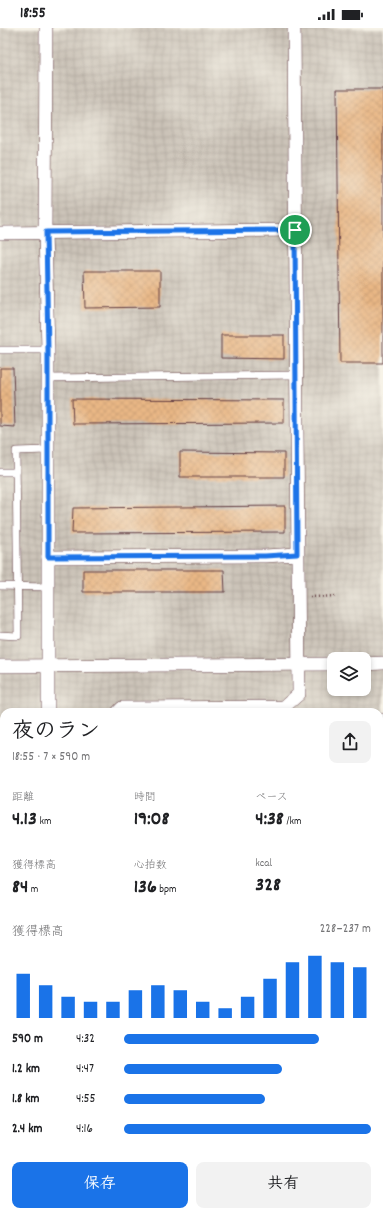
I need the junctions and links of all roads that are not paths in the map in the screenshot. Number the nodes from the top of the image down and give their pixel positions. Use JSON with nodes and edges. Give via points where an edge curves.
{"nodes":[{"id":1,"x":46,"y":28,"type":"edge"},
{"id":2,"x":294,"y":28,"type":"edge"},
{"id":3,"x":295,"y":230,"type":"junction"},
{"id":4,"x":46,"y":232,"type":"junction"},
{"id":5,"x":0,"y":233,"type":"edge"},
{"id":6,"x":0,"y":350,"type":"edge"},
{"id":7,"x":48,"y":350,"type":"junction"},
{"id":8,"x":296,"y":375,"type":"junction"},
{"id":9,"x":48,"y":378,"type":"junction"},
{"id":10,"x":48,"y":450,"type":"junction"},
{"id":11,"x":0,"y":472,"type":"edge"},
{"id":12,"x":16,"y":472,"type":"junction"},
{"id":13,"x":297,"y":554,"type":"junction"},
{"id":14,"x":48,"y":557,"type":"junction"},
{"id":15,"x":0,"y":586,"type":"edge"},
{"id":16,"x":18,"y":586,"type":"junction"},
{"id":17,"x":48,"y":587,"type":"junction"},
{"id":18,"x":0,"y":635,"type":"edge"},
{"id":19,"x":383,"y":663,"type":"edge"},
{"id":20,"x":327,"y":664,"type":"edge"},
{"id":21,"x":371,"y":664,"type":"edge"},
{"id":22,"x":299,"y":665,"type":"junction"},
{"id":23,"x":0,"y":666,"type":"edge"},
{"id":24,"x":48,"y":666,"type":"junction"},
{"id":25,"x":48,"y":708,"type":"edge"},
{"id":26,"x":122,"y":708,"type":"edge"}],
"edges":[{"from":1,"to":4,"type":"street"},
{"from":2,"to":3,"type":"street"},
{"from":3,"to":4,"type":"street"},
{"from":3,"to":8,"type":"street"},
{"from":4,"to":5,"type":"street"},
{"from":4,"to":7,"type":"street"},
{"from":6,"to":7,"type":"lane"},
{"from":7,"to":9,"type":"street"},
{"from":8,"to":9,"type":"lane"},
{"from":8,"to":13,"type":"street"},
{"from":9,"to":10,"type":"street"},
{"from":10,"to":12,"type":"lane","via":[[16,451]]},
{"from":10,"to":14,"type":"street"},
{"from":11,"to":12,"type":"lane"},
{"from":12,"to":16,"type":"lane"},
{"from":13,"to":14,"type":"street"},
{"from":13,"to":22,"type":"street"},
{"from":14,"to":17,"type":"street"},
{"from":15,"to":16,"type":"lane"},
{"from":16,"to":17,"type":"lane"},
{"from":16,"to":18,"type":"lane","via":[[18,636]]},
{"from":17,"to":24,"type":"street"},
{"from":19,"to":21,"type":"street"},
{"from":20,"to":22,"type":"street"},
{"from":22,"to":24,"type":"street"},
{"from":22,"to":26,"type":"street","via":[[299,694],[284,707]]},
{"from":23,"to":24,"type":"street"},
{"from":24,"to":25,"type":"street"}]}
